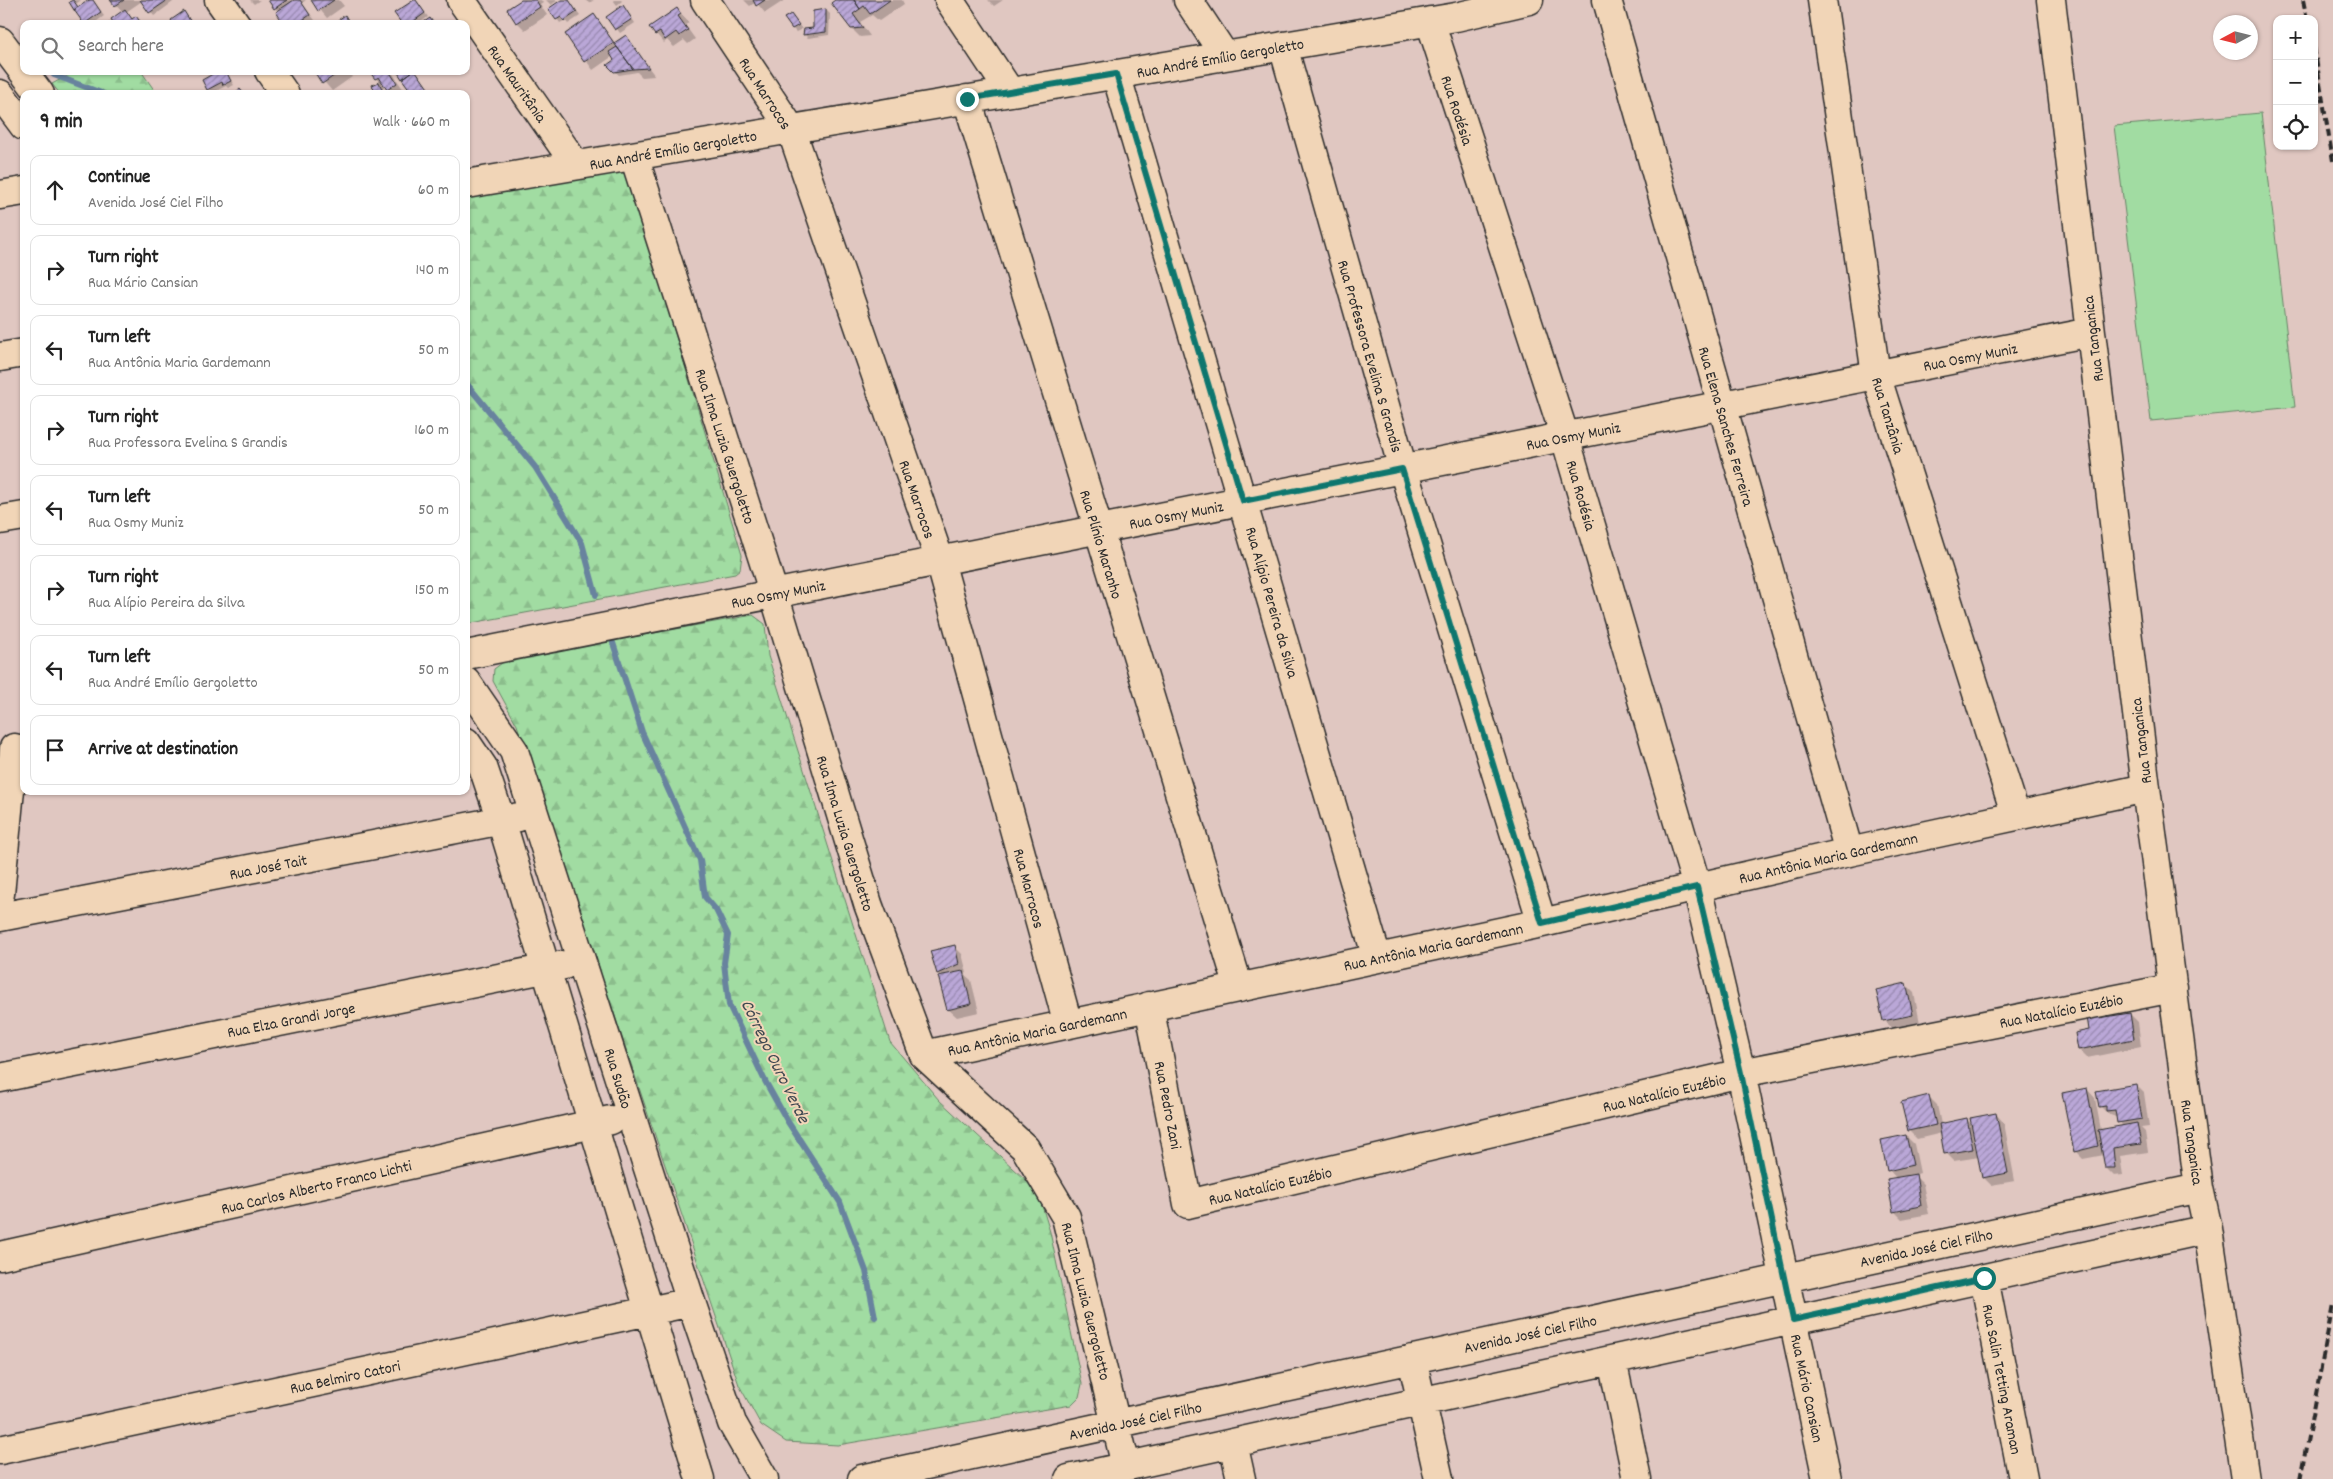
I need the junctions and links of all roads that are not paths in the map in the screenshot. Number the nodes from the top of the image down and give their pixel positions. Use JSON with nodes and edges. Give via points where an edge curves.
{"nodes":[{"id":1,"x":219,"y":0,"type":"edge"},
{"id":2,"x":461,"y":0,"type":"edge"},
{"id":3,"x":706,"y":0,"type":"edge"},
{"id":4,"x":949,"y":0,"type":"edge"},
{"id":5,"x":1188,"y":0,"type":"edge"},
{"id":6,"x":1529,"y":0,"type":"edge"},
{"id":7,"x":1607,"y":0,"type":"edge"},
{"id":8,"x":1822,"y":0,"type":"edge"},
{"id":9,"x":2051,"y":0,"type":"edge"},
{"id":10,"x":1443,"y":13,"type":"edge"},
{"id":11,"x":233,"y":20,"type":"edge"},
{"id":12,"x":0,"y":41,"type":"edge"},
{"id":13,"x":1283,"y":46,"type":"junction"},
{"id":14,"x":1225,"y":56,"type":"junction"},
{"id":15,"x":20,"y":68,"type":"edge"},
{"id":16,"x":1116,"y":74,"type":"junction"},
{"id":17,"x":26,"y":75,"type":"edge"},
{"id":18,"x":272,"y":75,"type":"edge"},
{"id":19,"x":37,"y":90,"type":"edge"},
{"id":20,"x":282,"y":90,"type":"edge"},
{"id":21,"x":1010,"y":92,"type":"junction"},
{"id":22,"x":0,"y":94,"type":"edge"},
{"id":23,"x":967,"y":99,"type":"junction"},
{"id":24,"x":20,"y":121,"type":"edge"},
{"id":25,"x":791,"y":129,"type":"junction"},
{"id":26,"x":634,"y":156,"type":"junction"},
{"id":27,"x":576,"y":165,"type":"junction"},
{"id":28,"x":470,"y":183,"type":"edge"},
{"id":29,"x":20,"y":192,"type":"edge"},
{"id":30,"x":0,"y":195,"type":"edge"},
{"id":31,"x":2091,"y":332,"type":"junction"},
{"id":32,"x":20,"y":354,"type":"edge"},
{"id":33,"x":0,"y":357,"type":"edge"},
{"id":34,"x":1876,"y":375,"type":"junction"},
{"id":35,"x":1720,"y":406,"type":"junction"},
{"id":36,"x":1565,"y":436,"type":"junction"},
{"id":37,"x":1402,"y":469,"type":"junction"},
{"id":38,"x":1243,"y":501,"type":"junction"},
{"id":39,"x":20,"y":517,"type":"edge"},
{"id":40,"x":0,"y":520,"type":"edge"},
{"id":41,"x":1098,"y":529,"type":"junction"},
{"id":42,"x":940,"y":561,"type":"junction"},
{"id":43,"x":774,"y":594,"type":"junction"},
{"id":44,"x":470,"y":654,"type":"edge"},
{"id":45,"x":470,"y":687,"type":"edge"},
{"id":46,"x":13,"y":748,"type":"edge"},
{"id":47,"x":470,"y":748,"type":"edge"},
{"id":48,"x":2146,"y":788,"type":"junction"},
{"id":49,"x":536,"y":814,"type":"junction"},
{"id":50,"x":2016,"y":816,"type":"junction"},
{"id":51,"x":501,"y":820,"type":"junction"},
{"id":52,"x":1849,"y":852,"type":"junction"},
{"id":53,"x":1697,"y":887,"type":"junction"},
{"id":54,"x":0,"y":894,"type":"edge"},
{"id":55,"x":0,"y":917,"type":"edge"},
{"id":56,"x":1542,"y":923,"type":"junction"},
{"id":57,"x":1377,"y":958,"type":"junction"},
{"id":58,"x":583,"y":960,"type":"junction"},
{"id":59,"x":548,"y":968,"type":"junction"},
{"id":60,"x":1239,"y":988,"type":"junction"},
{"id":61,"x":2173,"y":988,"type":"junction"},
{"id":62,"x":1149,"y":1006,"type":"junction"},
{"id":63,"x":1068,"y":1024,"type":"junction"},
{"id":64,"x":924,"y":1055,"type":"junction"},
{"id":65,"x":1741,"y":1073,"type":"junction"},
{"id":66,"x":0,"y":1078,"type":"edge"},
{"id":67,"x":631,"y":1114,"type":"junction"},
{"id":68,"x":594,"y":1124,"type":"junction"},
{"id":69,"x":2199,"y":1188,"type":"junction"},
{"id":70,"x":1188,"y":1204,"type":"joint"},
{"id":71,"x":2208,"y":1229,"type":"junction"},
{"id":72,"x":0,"y":1256,"type":"edge"},
{"id":73,"x":1784,"y":1277,"type":"junction"},
{"id":74,"x":1984,"y":1278,"type":"junction"},
{"id":75,"x":691,"y":1302,"type":"junction"},
{"id":76,"x":650,"y":1311,"type":"junction"},
{"id":77,"x":1793,"y":1320,"type":"junction"},
{"id":78,"x":1412,"y":1359,"type":"junction"},
{"id":79,"x":1612,"y":1360,"type":"junction"},
{"id":80,"x":1422,"y":1401,"type":"junction"},
{"id":81,"x":1118,"y":1423,"type":"junction"},
{"id":82,"x":1233,"y":1443,"type":"junction"},
{"id":83,"x":0,"y":1450,"type":"edge"},
{"id":84,"x":1126,"y":1466,"type":"junction"},
{"id":85,"x":700,"y":1479,"type":"edge"},
{"id":86,"x":764,"y":1479,"type":"edge"},
{"id":87,"x":862,"y":1479,"type":"edge"},
{"id":88,"x":1069,"y":1479,"type":"edge"},
{"id":89,"x":1241,"y":1479,"type":"edge"},
{"id":90,"x":1439,"y":1479,"type":"edge"},
{"id":91,"x":1637,"y":1479,"type":"edge"},
{"id":92,"x":1827,"y":1479,"type":"edge"},
{"id":93,"x":2023,"y":1479,"type":"edge"},
{"id":94,"x":2245,"y":1479,"type":"edge"}],
"edges":[{"from":1,"to":11,"type":"street"},
{"from":2,"to":27,"type":"street","name":"Rua Mauritânia"},
{"from":3,"to":25,"type":"street","name":"Rua Marrocos"},
{"from":4,"to":21,"type":"street"},
{"from":5,"to":14,"type":"street"},
{"from":6,"to":10,"type":"street","name":"Rua André Emílio Gergoletto"},
{"from":7,"to":35,"type":"street","name":"Rua Elena Sanches Ferreira"},
{"from":8,"to":34,"type":"street","name":"Rua Tanzânia"},
{"from":9,"to":31,"type":"street","name":"Rua Tanganica"},
{"from":10,"to":13,"type":"street","name":"Rua André Emílio Gergoletto"},
{"from":10,"to":36,"type":"street","name":"Rua Rodésia"},
{"from":12,"to":15,"type":"street"},
{"from":13,"to":14,"type":"street","name":"Rua André Emílio Gergoletto"},
{"from":13,"to":37,"type":"street","name":"Rua Professora Evelina S Grandis"},
{"from":14,"to":16,"type":"street","name":"Rua André Emílio Gergoletto"},
{"from":16,"to":21,"type":"street","name":"Rua André Emílio Gergoletto"},
{"from":16,"to":38,"type":"street","name":"Rua Alípio Pereira da Silva"},
{"from":17,"to":19,"type":"street"},
{"from":18,"to":20,"type":"street"},
{"from":21,"to":23,"type":"street","name":"Rua André Emílio Gergoletto"},
{"from":22,"to":24,"type":"street"},
{"from":23,"to":25,"type":"street","name":"Rua André Emílio Gergoletto"},
{"from":23,"to":41,"type":"street","name":"Rua Plínio Maranho"},
{"from":25,"to":26,"type":"street","name":"Rua André Emílio Gergoletto"},
{"from":25,"to":42,"type":"street","name":"Rua Marrocos"},
{"from":26,"to":27,"type":"street","name":"Rua André Emílio Gergoletto"},
{"from":26,"to":43,"type":"street","name":"Rua Ilma Luzia Guergoletto"},
{"from":27,"to":28,"type":"street","name":"Rua André Emílio Gergoletto"},
{"from":29,"to":30,"type":"street"},
{"from":31,"to":34,"type":"street","name":"Rua Osmy Muniz"},
{"from":31,"to":48,"type":"street","name":"Rua Tanganica"},
{"from":32,"to":33,"type":"street"},
{"from":34,"to":35,"type":"street","name":"Rua Osmy Muniz"},
{"from":34,"to":50,"type":"street","name":"Rua Tanzânia"},
{"from":35,"to":36,"type":"street","name":"Rua Osmy Muniz"},
{"from":35,"to":52,"type":"street","name":"Rua Elena Sanches Ferreira"},
{"from":36,"to":37,"type":"street","name":"Rua Osmy Muniz"},
{"from":36,"to":53,"type":"street","name":"Rua Rodésia"},
{"from":37,"to":38,"type":"street","name":"Rua Osmy Muniz"},
{"from":37,"to":56,"type":"street","name":"Rua Professora Evelina S Grandis"},
{"from":38,"to":41,"type":"street","name":"Rua Osmy Muniz"},
{"from":38,"to":57,"type":"street","name":"Rua Alípio Pereira da Silva"},
{"from":39,"to":40,"type":"street"},
{"from":41,"to":42,"type":"street","name":"Rua Osmy Muniz"},
{"from":41,"to":60,"type":"street","name":"Rua Plínio Maranho"},
{"from":42,"to":43,"type":"street","name":"Rua Osmy Muniz"},
{"from":42,"to":63,"type":"street","name":"Rua Marrocos"},
{"from":43,"to":44,"type":"street","name":"Rua Osmy Muniz"},
{"from":43,"to":64,"type":"street","name":"Rua Ilma Luzia Guergoletto","via":[[868,904]]},
{"from":45,"to":49,"type":"street","name":"Rua Sudão","via":[[514,751]]},
{"from":46,"to":54,"type":"street"},
{"from":47,"to":51,"type":"street","via":[[483,767]]},
{"from":48,"to":50,"type":"street","name":"Rua Antônia Maria Gardemann"},
{"from":48,"to":61,"type":"street","name":"Rua Tanganica"},
{"from":49,"to":51,"type":"street","name":"Rua José Tait"},
{"from":49,"to":58,"type":"street","name":"Rua Sudão"},
{"from":50,"to":52,"type":"street","name":"Rua Antônia Maria Gardemann"},
{"from":51,"to":55,"type":"street","name":"Rua José Tait"},
{"from":51,"to":59,"type":"street"},
{"from":52,"to":53,"type":"street","name":"Rua Antônia Maria Gardemann"},
{"from":53,"to":56,"type":"street","name":"Rua Antônia Maria Gardemann"},
{"from":53,"to":65,"type":"street","name":"Rua Mário Cansian"},
{"from":56,"to":57,"type":"street","name":"Rua Antônia Maria Gardemann"},
{"from":57,"to":60,"type":"street","name":"Rua Antônia Maria Gardemann"},
{"from":58,"to":59,"type":"street","name":"Rua Elza Grandi Jorge"},
{"from":58,"to":67,"type":"street","name":"Rua Sudão"},
{"from":59,"to":66,"type":"street","name":"Rua Elza Grandi Jorge"},
{"from":59,"to":68,"type":"street"},
{"from":60,"to":62,"type":"street","name":"Rua Antônia Maria Gardemann"},
{"from":61,"to":65,"type":"street","name":"Rua Natalício Euzébio"},
{"from":61,"to":69,"type":"street","name":"Rua Tanganica"},
{"from":62,"to":63,"type":"street","name":"Rua Antônia Maria Gardemann"},
{"from":62,"to":70,"type":"street","name":"Rua Pedro Zani"},
{"from":63,"to":64,"type":"street","name":"Rua Antônia Maria Gardemann"},
{"from":64,"to":81,"type":"street","name":"Rua Ilma Luzia Guergoletto","via":[[1025,1148],[1066,1216]]},
{"from":65,"to":70,"type":"street","name":"Rua Natalício Euzébio"},
{"from":65,"to":73,"type":"street","name":"Rua Mário Cansian"},
{"from":67,"to":68,"type":"street","name":"Rua Carlos Alberto Franco Lichti"},
{"from":67,"to":75,"type":"street","name":"Rua Sudão"},
{"from":68,"to":72,"type":"street","name":"Rua Carlos Alberto Franco Lichti"},
{"from":68,"to":76,"type":"street"},
{"from":69,"to":71,"type":"street","name":"Rua Tanganica"},
{"from":69,"to":73,"type":"street","name":"Avenida José Ciel Filho"},
{"from":71,"to":74,"type":"street"},
{"from":71,"to":94,"type":"street","name":"Rua Tanganica"},
{"from":73,"to":77,"type":"street","name":"Rua Mário Cansian"},
{"from":73,"to":78,"type":"street","name":"Avenida José Ciel Filho"},
{"from":74,"to":77,"type":"street"},
{"from":74,"to":93,"type":"street","name":"Rua Salin Tetting Araman"},
{"from":75,"to":76,"type":"street","name":"Rua Belmiro Catori"},
{"from":75,"to":86,"type":"street","name":"Rua Sudão","via":[[732,1423]]},
{"from":76,"to":83,"type":"street","name":"Rua Belmiro Catori"},
{"from":76,"to":85,"type":"street"},
{"from":77,"to":79,"type":"street"},
{"from":77,"to":92,"type":"street","name":"Rua Mário Cansian"},
{"from":78,"to":80,"type":"street"},
{"from":78,"to":81,"type":"street","name":"Avenida José Ciel Filho"},
{"from":79,"to":80,"type":"street"},
{"from":79,"to":91,"type":"street"},
{"from":80,"to":82,"type":"street"},
{"from":80,"to":90,"type":"street"},
{"from":81,"to":84,"type":"street","name":"Rua Ilma Luzia Guergoletto"},
{"from":81,"to":87,"type":"street","name":"Avenida José Ciel Filho"},
{"from":82,"to":84,"type":"street"},
{"from":82,"to":89,"type":"street"},
{"from":84,"to":88,"type":"street"}]}
